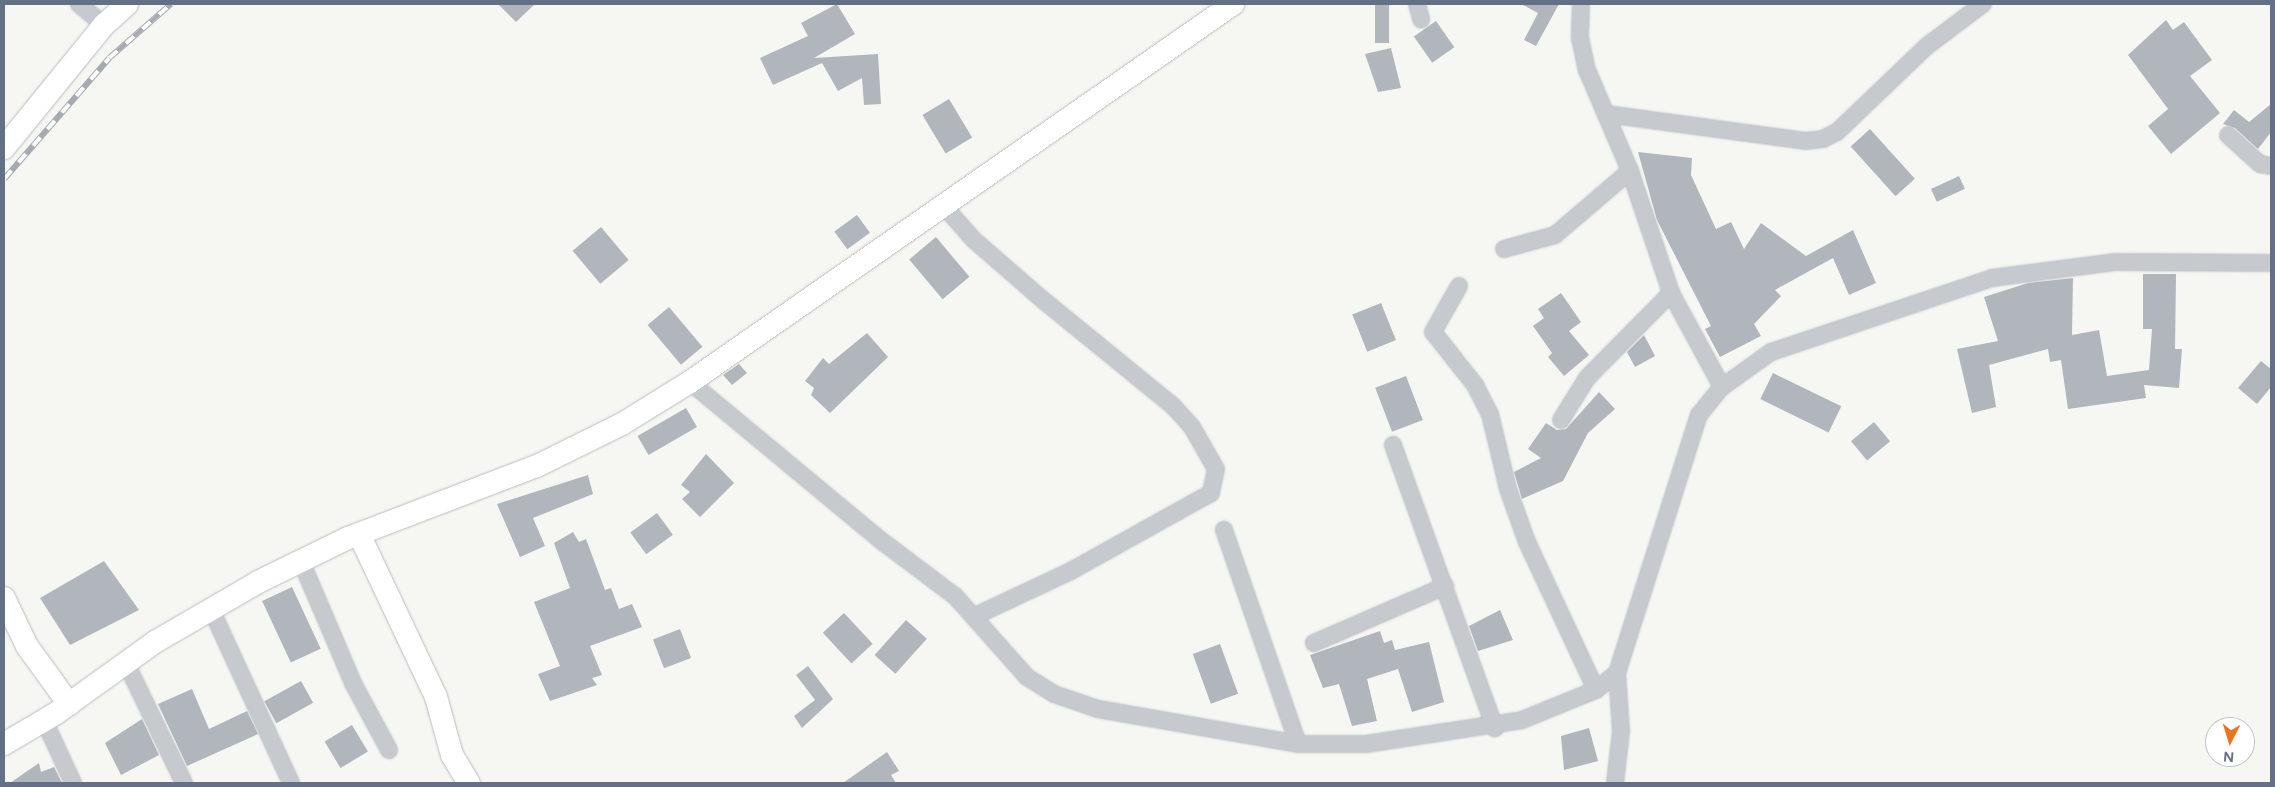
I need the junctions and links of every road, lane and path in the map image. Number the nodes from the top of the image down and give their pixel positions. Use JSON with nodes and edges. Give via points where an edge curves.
{"nodes":[{"id":1,"x":79,"y":4,"type":"edge"},
{"id":2,"x":127,"y":4,"type":"edge"},
{"id":3,"x":1233,"y":4,"type":"edge"},
{"id":4,"x":1581,"y":4,"type":"edge"},
{"id":5,"x":1983,"y":4,"type":"edge"},
{"id":6,"x":104,"y":25,"type":"junction"},
{"id":7,"x":1606,"y":114,"type":"junction"},
{"id":8,"x":2228,"y":135,"type":"dead end"},
{"id":9,"x":4,"y":148,"type":"edge"},
{"id":10,"x":2271,"y":166,"type":"edge"},
{"id":11,"x":1630,"y":170,"type":"junction"},
{"id":12,"x":943,"y":205,"type":"junction"},
{"id":13,"x":1504,"y":249,"type":"dead end"},
{"id":14,"x":2271,"y":263,"type":"edge"},
{"id":15,"x":1460,"y":286,"type":"dead end"},
{"id":16,"x":1671,"y":293,"type":"junction"},
{"id":17,"x":690,"y":382,"type":"junction"},
{"id":18,"x":1722,"y":387,"type":"junction"},
{"id":19,"x":1561,"y":420,"type":"dead end"},
{"id":20,"x":1393,"y":446,"type":"dead end"},
{"id":21,"x":1224,"y":530,"type":"dead end"},
{"id":22,"x":359,"y":534,"type":"junction"},
{"id":23,"x":301,"y":561,"type":"junction"},
{"id":24,"x":1445,"y":586,"type":"junction"},
{"id":25,"x":4,"y":598,"type":"edge"},
{"id":26,"x":211,"y":609,"type":"junction"},
{"id":27,"x":975,"y":616,"type":"junction"},
{"id":28,"x":1314,"y":643,"type":"dead end"},
{"id":29,"x":126,"y":663,"type":"junction"},
{"id":30,"x":1617,"y":673,"type":"junction"},
{"id":31,"x":1596,"y":690,"type":"junction"},
{"id":32,"x":69,"y":704,"type":"junction"},
{"id":33,"x":44,"y":720,"type":"junction"},
{"id":34,"x":1496,"y":728,"type":"junction"},
{"id":35,"x":4,"y":744,"type":"edge"},
{"id":36,"x":1298,"y":744,"type":"junction"},
{"id":37,"x":389,"y":750,"type":"dead end"},
{"id":38,"x":73,"y":783,"type":"edge"},
{"id":39,"x":184,"y":783,"type":"edge"},
{"id":40,"x":291,"y":783,"type":"edge"},
{"id":41,"x":469,"y":783,"type":"edge"},
{"id":42,"x":1615,"y":783,"type":"edge"}],
"edges":[{"from":1,"to":6,"type":"street"},
{"from":2,"to":6,"type":"street"},
{"from":3,"to":12,"type":"street"},
{"from":4,"to":7,"type":"street","via":[[1584,54]]},
{"from":5,"to":7,"type":"street","via":[[1927,46],[1838,132],[1823,139],[1805,141]]},
{"from":6,"to":9,"type":"street"},
{"from":7,"to":11,"type":"street"},
{"from":8,"to":10,"type":"street","via":[[2260,164]]},
{"from":11,"to":13,"type":"street","via":[[1555,235]]},
{"from":11,"to":16,"type":"street"},
{"from":12,"to":17,"type":"street"},
{"from":12,"to":27,"type":"street","via":[[974,240],[1174,407],[1192,427],[1216,469],[1210,493],[1069,572]]},
{"from":14,"to":18,"type":"street","via":[[2116,262],[1992,278],[1771,352]]},
{"from":15,"to":31,"type":"street","via":[[1433,332],[1474,386],[1490,414],[1508,489],[1527,542]]},
{"from":16,"to":18,"type":"street"},
{"from":16,"to":19,"type":"street","via":[[1587,378]]},
{"from":17,"to":22,"type":"street","via":[[537,466]]},
{"from":17,"to":27,"type":"street"},
{"from":18,"to":30,"type":"street","via":[[1700,415],[1689,443]]},
{"from":20,"to":24,"type":"street"},
{"from":21,"to":36,"type":"street"},
{"from":22,"to":23,"type":"street"},
{"from":22,"to":41,"type":"street","via":[[436,697],[452,755]]},
{"from":23,"to":26,"type":"street"},
{"from":23,"to":37,"type":"street","via":[[354,685]]},
{"from":24,"to":28,"type":"street"},
{"from":24,"to":34,"type":"street"},
{"from":25,"to":32,"type":"street","via":[[27,646]]},
{"from":26,"to":29,"type":"street"},
{"from":26,"to":40,"type":"street"},
{"from":27,"to":36,"type":"street","via":[[1027,677],[1054,694],[1098,709]]},
{"from":29,"to":32,"type":"street"},
{"from":29,"to":39,"type":"street"},
{"from":30,"to":31,"type":"street"},
{"from":30,"to":42,"type":"street","via":[[1621,731]]},
{"from":31,"to":34,"type":"street"},
{"from":32,"to":33,"type":"street"},
{"from":33,"to":35,"type":"street"},
{"from":33,"to":38,"type":"street"},
{"from":34,"to":36,"type":"street","via":[[1366,744]]}]}
